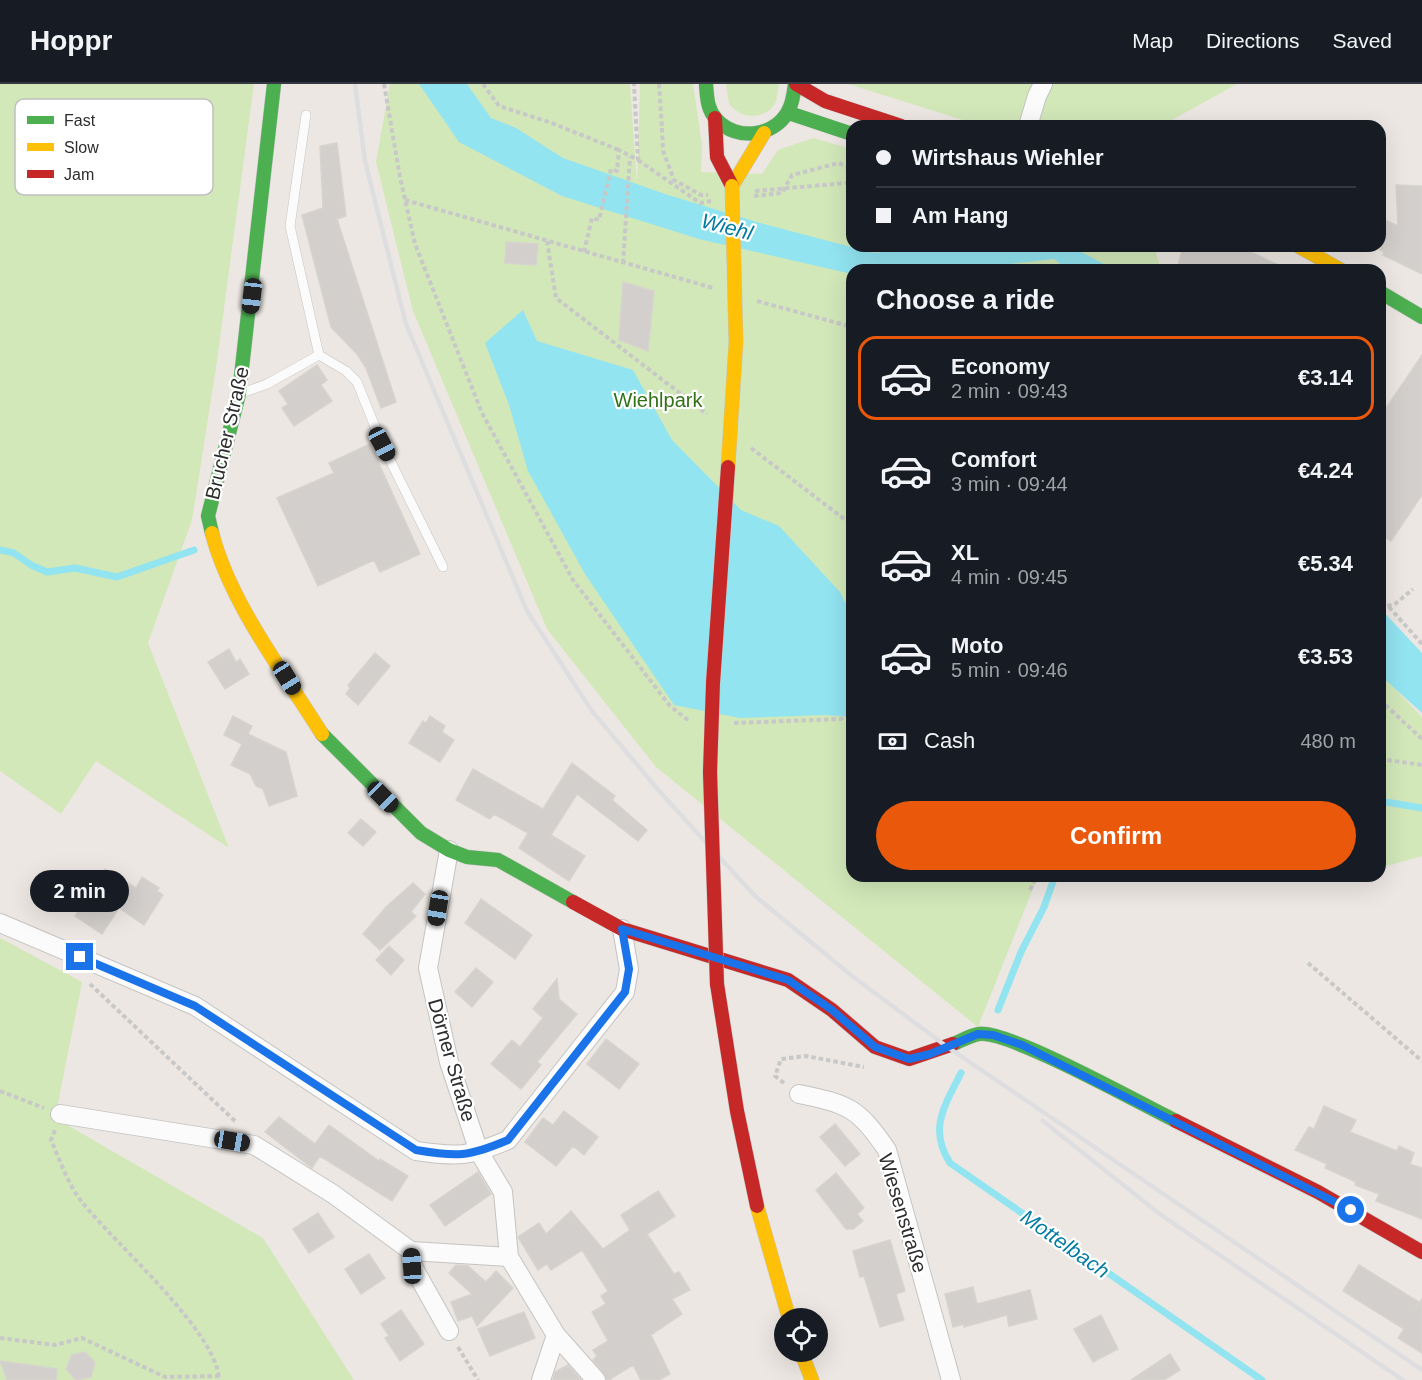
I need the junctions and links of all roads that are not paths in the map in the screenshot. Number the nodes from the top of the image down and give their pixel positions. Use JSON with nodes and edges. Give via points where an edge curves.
{"nodes":[{"id":1,"x":274,"y":84,"type":"edge"},
{"id":2,"x":706,"y":84,"type":"edge"},
{"id":3,"x":795,"y":84,"type":"edge"},
{"id":4,"x":1043,"y":84,"type":"edge"},
{"id":5,"x":789,"y":114,"type":"junction"},
{"id":6,"x":306,"y":115,"type":"dead end"},
{"id":7,"x":715,"y":118,"type":"junction"},
{"id":8,"x":883,"y":120,"type":"edge"},
{"id":9,"x":1030,"y":120,"type":"edge"},
{"id":10,"x":846,"y":132,"type":"edge"},
{"id":11,"x":764,"y":133,"type":"junction"},
{"id":12,"x":732,"y":186,"type":"junction"},
{"id":13,"x":1309,"y":252,"type":"edge"},
{"id":14,"x":1330,"y":264,"type":"edge"},
{"id":15,"x":1386,"y":296,"type":"edge"},
{"id":16,"x":1422,"y":317,"type":"edge"},
{"id":17,"x":319,"y":355,"type":"junction"},
{"id":18,"x":239,"y":394,"type":"junction"},
{"id":19,"x":443,"y":567,"type":"dead end"},
{"id":20,"x":449,"y":850,"type":"junction"},
{"id":21,"x":0,"y":923,"type":"edge"},
{"id":22,"x":622,"y":929,"type":"junction"},
{"id":23,"x":799,"y":1094,"type":"road end"},
{"id":24,"x":60,"y":1114,"type":"road end"},
{"id":25,"x":479,"y":1152,"type":"junction"},
{"id":26,"x":411,"y":1251,"type":"junction"},
{"id":27,"x":1419,"y":1252,"type":"edge"},
{"id":28,"x":509,"y":1257,"type":"junction"},
{"id":29,"x":786,"y":1308,"type":"edge"},
{"id":30,"x":449,"y":1330,"type":"road end"},
{"id":31,"x":556,"y":1335,"type":"junction"},
{"id":32,"x":805,"y":1362,"type":"edge"},
{"id":33,"x":541,"y":1380,"type":"edge"},
{"id":34,"x":596,"y":1380,"type":"edge"},
{"id":35,"x":812,"y":1380,"type":"edge"},
{"id":36,"x":951,"y":1380,"type":"edge"}],
"edges":[{"from":1,"to":18,"type":"street","name":"Brucher Straße"},
{"from":2,"to":7,"type":"street","via":[[708,104]]},
{"from":3,"to":5,"type":"street"},
{"from":3,"to":8,"type":"street","via":[[825,101]]},
{"from":4,"to":9,"type":"street"},
{"from":5,"to":10,"type":"street"},
{"from":5,"to":11,"type":"street"},
{"from":6,"to":17,"type":"lane","via":[[290,226]]},
{"from":7,"to":11,"type":"street","via":[[729,130],[746,135]]},
{"from":7,"to":12,"type":"street","via":[[717,157]]},
{"from":11,"to":12,"type":"street"},
{"from":12,"to":29,"type":"street","bridge":true,"via":[[736,342],[710,772],[717,984],[749,1178]]},
{"from":13,"to":14,"type":"street"},
{"from":15,"to":16,"type":"street"},
{"from":17,"to":18,"type":"lane","via":[[267,384]]},
{"from":17,"to":19,"type":"lane","via":[[357,382],[382,444]]},
{"from":18,"to":20,"type":"street","name":"Brucher Straße","via":[[208,516],[219,559],[324,737],[421,833]]},
{"from":20,"to":22,"type":"street","name":"Brucher Straße","via":[[467,857],[498,860]]},
{"from":20,"to":25,"type":"street","name":"Dörner Straße","via":[[428,968],[449,1062]]},
{"from":21,"to":25,"type":"street","via":[[195,1006],[416,1150],[456,1157]]},
{"from":22,"to":25,"type":"street","via":[[629,969],[625,992],[508,1140]]},
{"from":22,"to":27,"type":"street","name":"Brucher Straße","via":[[788,980],[832,1010],[875,1047],[909,1059],[978,1034],[1022,1045],[1318,1192]]},
{"from":23,"to":36,"type":"street","name":"Wiesenstraße","via":[[837,1101],[866,1119],[886,1150]]},
{"from":24,"to":26,"type":"street","via":[[254,1145],[333,1194]]},
{"from":25,"to":28,"type":"street","name":"Dörner Straße","via":[[503,1192]]},
{"from":26,"to":28,"type":"street"},
{"from":26,"to":30,"type":"street","via":[[412,1266]]},
{"from":28,"to":31,"type":"street","name":"Dörner Straße"},
{"from":31,"to":33,"type":"street"},
{"from":31,"to":34,"type":"street","name":"Dörner Straße"},
{"from":32,"to":35,"type":"street"}]}
